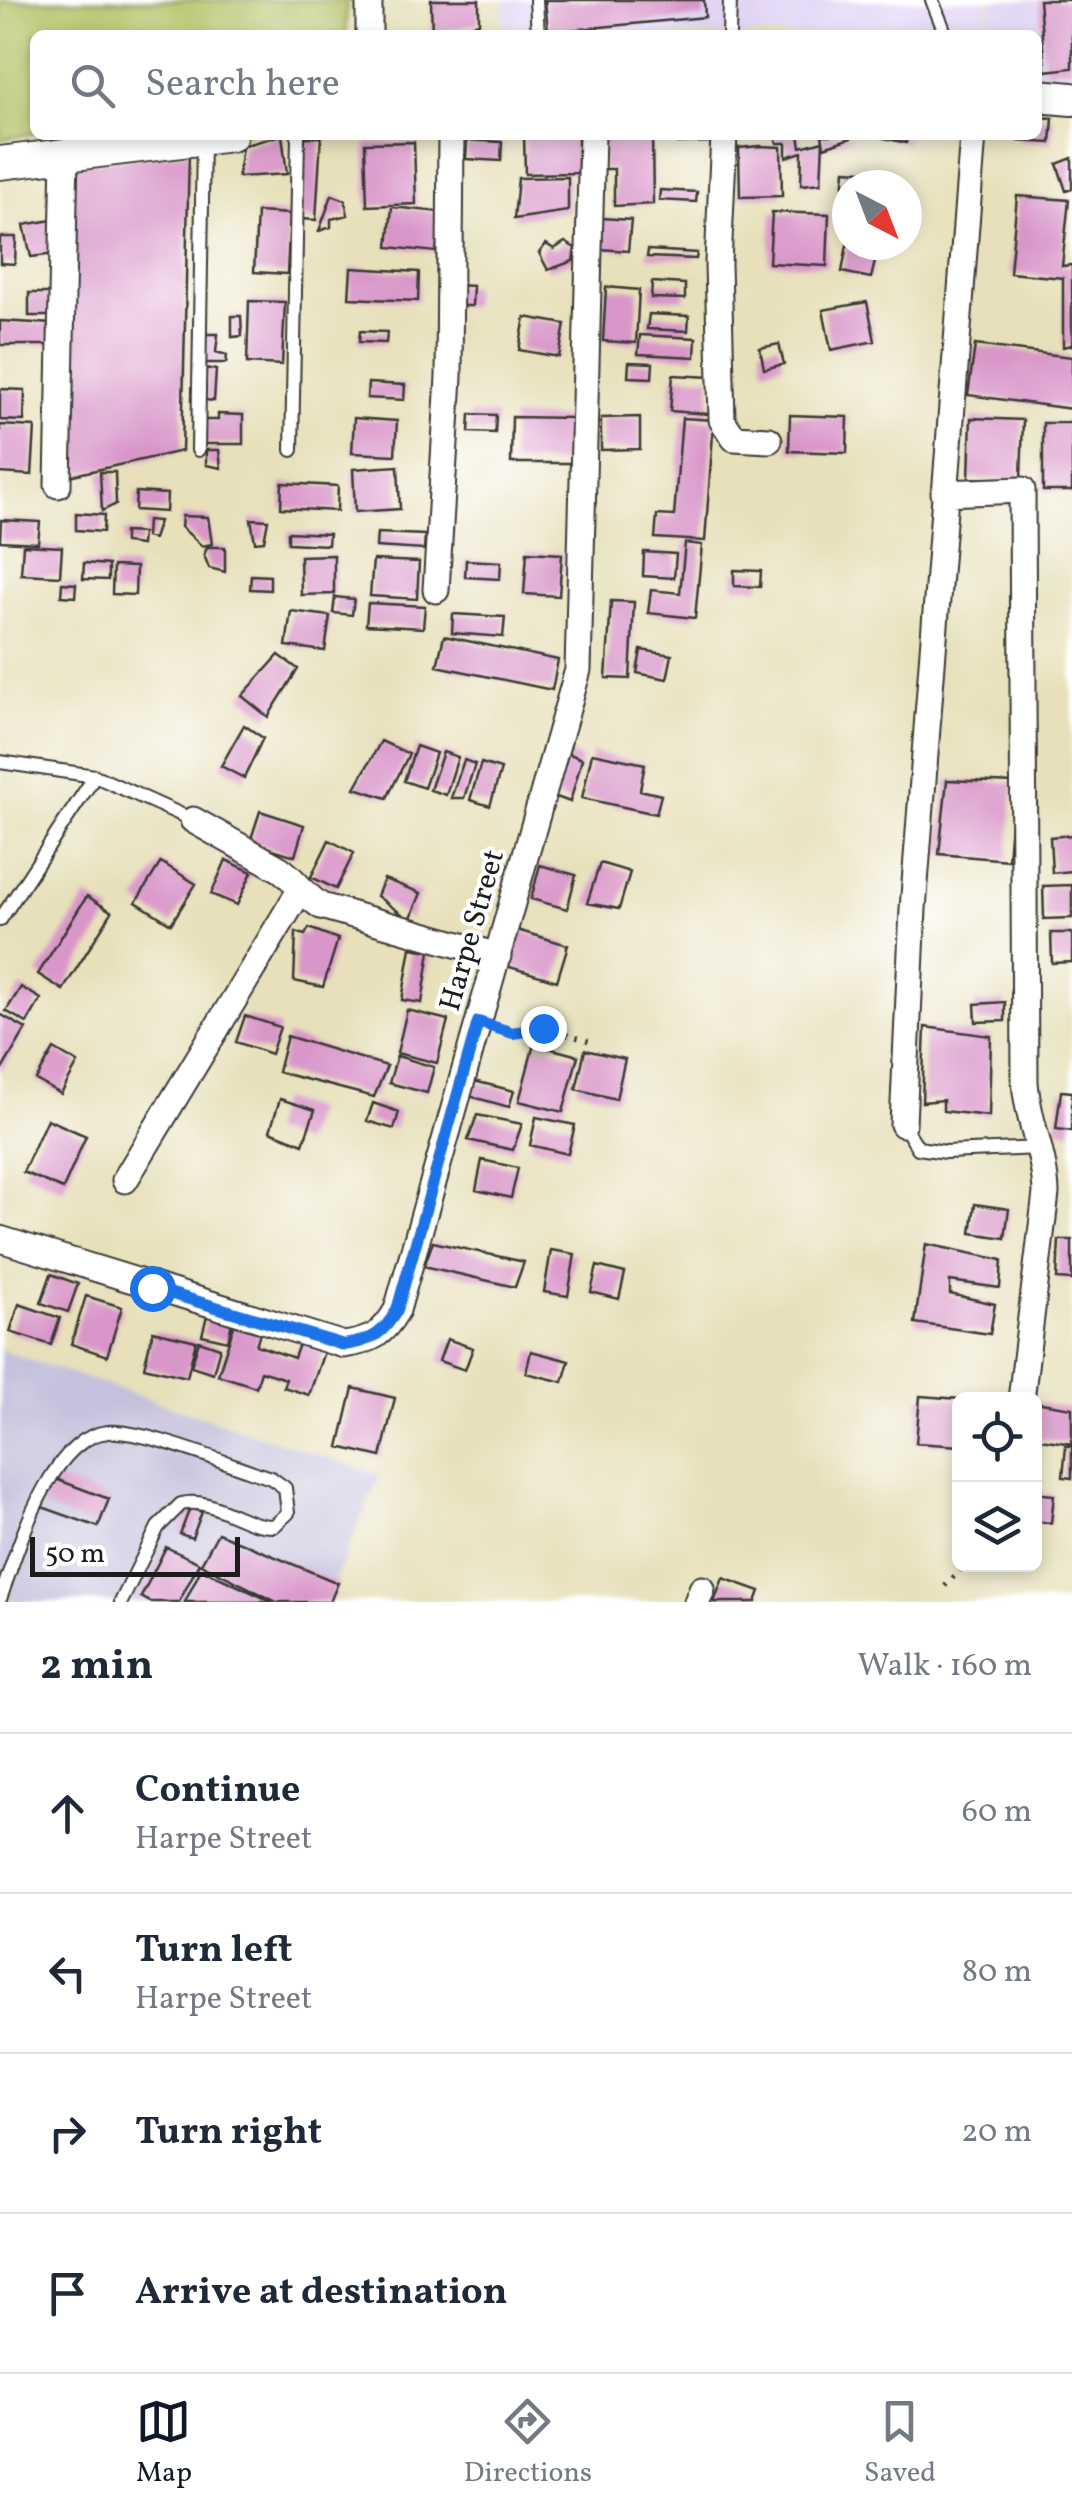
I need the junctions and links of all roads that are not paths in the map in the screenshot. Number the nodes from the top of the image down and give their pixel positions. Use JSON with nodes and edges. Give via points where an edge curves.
{"nodes":[{"id":1,"x":369,"y":0,"type":"edge"},
{"id":2,"x":536,"y":0,"type":"edge"},
{"id":3,"x":730,"y":0,"type":"edge"},
{"id":4,"x":932,"y":0,"type":"edge"},
{"id":5,"x":369,"y":30,"type":"edge"},
{"id":6,"x":538,"y":30,"type":"edge"},
{"id":7,"x":729,"y":30,"type":"edge"},
{"id":8,"x":944,"y":30,"type":"edge"},
{"id":9,"x":1042,"y":96,"type":"edge"},
{"id":10,"x":1072,"y":99,"type":"edge"},
{"id":11,"x":181,"y":140,"type":"edge"},
{"id":12,"x":217,"y":140,"type":"edge"},
{"id":13,"x":298,"y":140,"type":"edge"},
{"id":14,"x":451,"y":140,"type":"edge"},
{"id":15,"x":592,"y":140,"type":"edge"},
{"id":16,"x":724,"y":140,"type":"edge"},
{"id":17,"x":973,"y":140,"type":"edge"},
{"id":18,"x":65,"y":153,"type":"junction"},
{"id":19,"x":0,"y":162,"type":"edge"},
{"id":20,"x":769,"y":440,"type":"dead end"},
{"id":21,"x":198,"y":450,"type":"dead end"},
{"id":22,"x":292,"y":450,"type":"dead end"},
{"id":23,"x":58,"y":485,"type":"dead end"},
{"id":24,"x":944,"y":493,"type":"junction"},
{"id":25,"x":436,"y":590,"type":"dead end"},
{"id":26,"x":0,"y":762,"type":"edge"},
{"id":27,"x":95,"y":776,"type":"junction"},
{"id":28,"x":193,"y":820,"type":"joint"},
{"id":29,"x":299,"y":892,"type":"junction"},
{"id":30,"x":0,"y":920,"type":"edge"},
{"id":31,"x":498,"y":956,"type":"junction"},
{"id":32,"x":902,"y":1124,"type":"joint"},
{"id":33,"x":1040,"y":1148,"type":"junction"},
{"id":34,"x":125,"y":1180,"type":"dead end"},
{"id":35,"x":0,"y":1239,"type":"edge"},
{"id":36,"x":1022,"y":1392,"type":"edge"},
{"id":37,"x":0,"y":1600,"type":"edge"},
{"id":38,"x":122,"y":1602,"type":"edge"}],
"edges":[{"from":1,"to":5,"type":"street"},
{"from":2,"to":6,"type":"lane"},
{"from":3,"to":7,"type":"lane"},
{"from":4,"to":8,"type":"lane"},
{"from":9,"to":10,"type":"street"},
{"from":11,"to":18,"type":"street"},
{"from":12,"to":21,"type":"lane"},
{"from":13,"to":22,"type":"lane"},
{"from":14,"to":25,"type":"street","via":[[449,377]]},
{"from":15,"to":31,"type":"street","name":"Harpe Street","via":[[578,670]]},
{"from":16,"to":20,"type":"street","via":[[722,420],[734,438]]},
{"from":17,"to":24,"type":"street"},
{"from":18,"to":19,"type":"street"},
{"from":18,"to":23,"type":"street"},
{"from":24,"to":32,"type":"street"},
{"from":24,"to":33,"type":"street","via":[[1022,490],[1025,1081]]},
{"from":26,"to":27,"type":"lane"},
{"from":27,"to":28,"type":"lane"},
{"from":27,"to":30,"type":"lane"},
{"from":28,"to":29,"type":"street","via":[[292,877]]},
{"from":29,"to":31,"type":"street","via":[[321,906]]},
{"from":29,"to":34,"type":"street"},
{"from":31,"to":35,"type":"street","name":"Harpe Street","via":[[397,1310],[384,1332],[368,1342],[344,1345]]},
{"from":32,"to":33,"type":"lane","via":[[918,1148]]},
{"from":33,"to":36,"type":"street","via":[[1046,1193]]},
{"from":37,"to":38,"type":"lane","via":[[51,1474],[94,1436],[125,1433],[285,1488],[288,1513],[274,1526],[260,1527],[207,1505],[181,1504],[158,1527]]}]}
